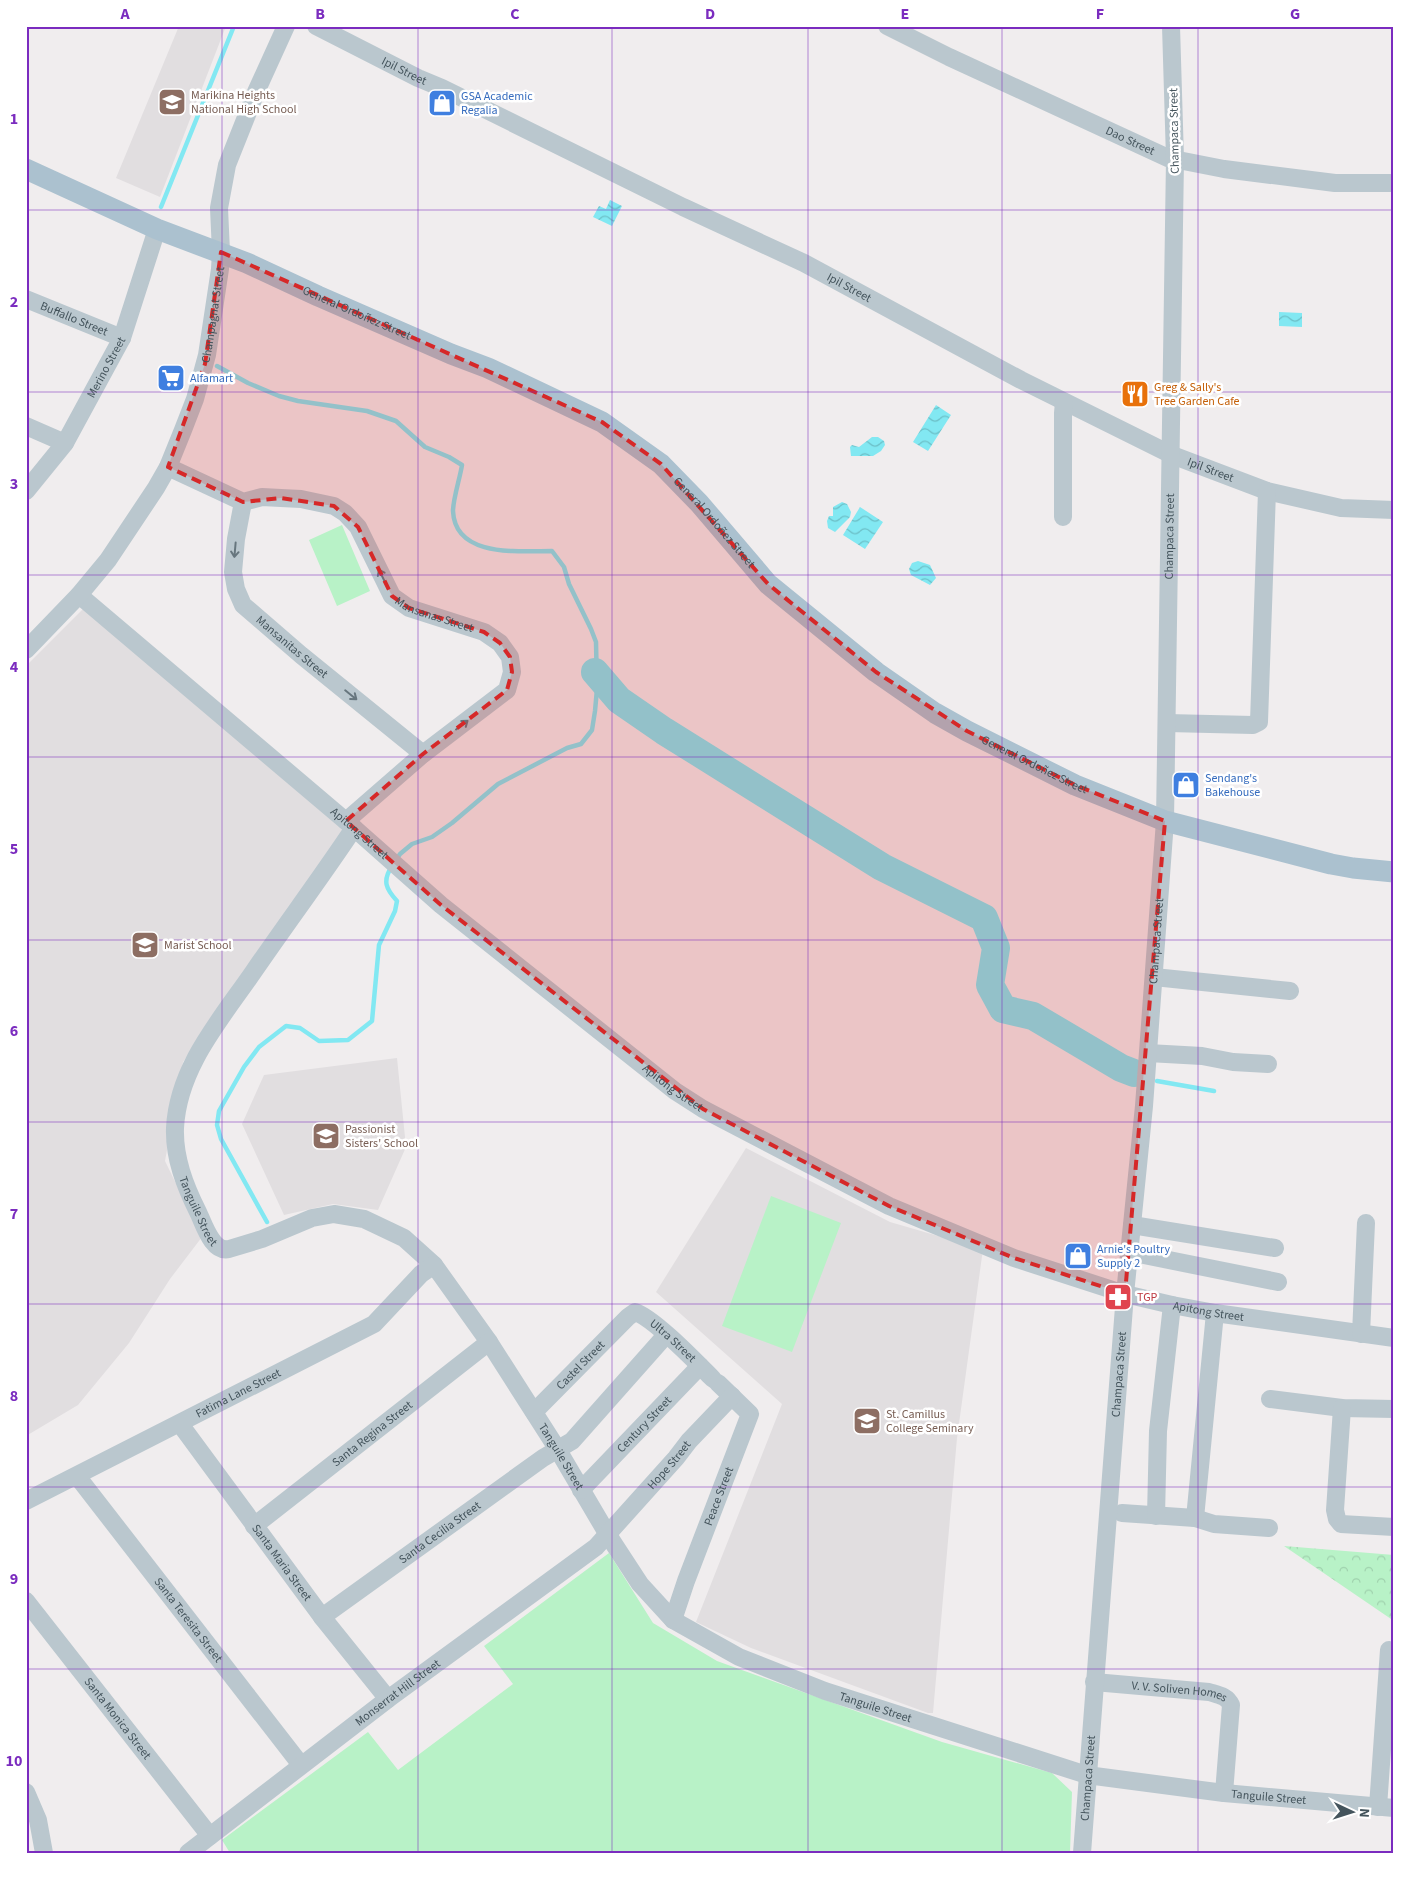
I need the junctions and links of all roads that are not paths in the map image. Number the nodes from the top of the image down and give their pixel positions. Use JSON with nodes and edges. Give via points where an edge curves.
{"nodes":[{"id":1,"x":286,"y":26,"type":"edge"},
{"id":2,"x":316,"y":26,"type":"edge"},
{"id":3,"x":887,"y":26,"type":"edge"},
{"id":4,"x":1171,"y":26,"type":"edge"},
{"id":5,"x":1175,"y":159,"type":"junction"},
{"id":6,"x":26,"y":169,"type":"edge"},
{"id":7,"x":1394,"y":183,"type":"edge"},
{"id":8,"x":157,"y":229,"type":"junction"},
{"id":9,"x":222,"y":252,"type":"junction"},
{"id":10,"x":26,"y":299,"type":"edge"},
{"id":11,"x":122,"y":338,"type":"junction"},
{"id":12,"x":1064,"y":402,"type":"junction"},
{"id":13,"x":26,"y":426,"type":"edge"},
{"id":14,"x":65,"y":443,"type":"junction"},
{"id":15,"x":1172,"y":455,"type":"junction"},
{"id":16,"x":168,"y":467,"type":"junction"},
{"id":17,"x":1267,"y":491,"type":"junction"},
{"id":18,"x":26,"y":492,"type":"edge"},
{"id":19,"x":243,"y":502,"type":"junction"},
{"id":20,"x":1394,"y":510,"type":"edge"},
{"id":21,"x":1063,"y":517,"type":"dead end"},
{"id":22,"x":80,"y":595,"type":"junction"},
{"id":23,"x":26,"y":650,"type":"edge"},
{"id":24,"x":1167,"y":723,"type":"junction"},
{"id":25,"x":423,"y":754,"type":"junction"},
{"id":26,"x":1165,"y":821,"type":"junction"},
{"id":27,"x":350,"y":824,"type":"junction"},
{"id":28,"x":1394,"y":872,"type":"edge"},
{"id":29,"x":1154,"y":977,"type":"junction"},
{"id":30,"x":1290,"y":992,"type":"dead end"},
{"id":31,"x":1148,"y":1053,"type":"junction"},
{"id":32,"x":1268,"y":1064,"type":"dead end"},
{"id":33,"x":1366,"y":1223,"type":"dead end"},
{"id":34,"x":1132,"y":1225,"type":"junction"},
{"id":35,"x":1275,"y":1248,"type":"dead end"},
{"id":36,"x":1128,"y":1252,"type":"junction"},
{"id":37,"x":434,"y":1264,"type":"junction"},
{"id":38,"x":1278,"y":1282,"type":"dead end"},
{"id":39,"x":1125,"y":1294,"type":"junction"},
{"id":40,"x":1172,"y":1305,"type":"junction"},
{"id":41,"x":1214,"y":1313,"type":"junction"},
{"id":42,"x":628,"y":1317,"type":"joint"},
{"id":43,"x":1361,"y":1334,"type":"junction"},
{"id":44,"x":666,"y":1335,"type":"junction"},
{"id":45,"x":1394,"y":1338,"type":"edge"},
{"id":46,"x":489,"y":1342,"type":"junction"},
{"id":47,"x":700,"y":1366,"type":"junction"},
{"id":48,"x":716,"y":1381,"type":"joint"},
{"id":49,"x":732,"y":1396,"type":"junction"},
{"id":50,"x":1270,"y":1399,"type":"dead end"},
{"id":51,"x":1342,"y":1408,"type":"junction"},
{"id":52,"x":1394,"y":1409,"type":"edge"},
{"id":53,"x":534,"y":1412,"type":"junction"},
{"id":54,"x":180,"y":1424,"type":"junction"},
{"id":55,"x":558,"y":1450,"type":"junction"},
{"id":56,"x":77,"y":1476,"type":"junction"},
{"id":57,"x":585,"y":1486,"type":"junction"},
{"id":58,"x":26,"y":1501,"type":"edge"},
{"id":59,"x":1122,"y":1514,"type":"dead end"},
{"id":60,"x":1156,"y":1516,"type":"junction"},
{"id":61,"x":1195,"y":1518,"type":"junction"},
{"id":62,"x":254,"y":1526,"type":"junction"},
{"id":63,"x":1394,"y":1527,"type":"edge"},
{"id":64,"x":1269,"y":1528,"type":"dead end"},
{"id":65,"x":608,"y":1535,"type":"junction"},
{"id":66,"x":26,"y":1601,"type":"edge"},
{"id":67,"x":322,"y":1617,"type":"junction"},
{"id":68,"x":673,"y":1620,"type":"junction"},
{"id":69,"x":1389,"y":1650,"type":"dead end"},
{"id":70,"x":1094,"y":1682,"type":"junction"},
{"id":71,"x":388,"y":1699,"type":"junction"},
{"id":72,"x":300,"y":1765,"type":"junction"},
{"id":73,"x":1087,"y":1776,"type":"junction"},
{"id":74,"x":26,"y":1792,"type":"edge"},
{"id":75,"x":1224,"y":1793,"type":"junction"},
{"id":76,"x":1386,"y":1807,"type":"edge"},
{"id":77,"x":210,"y":1836,"type":"junction"},
{"id":78,"x":44,"y":1853,"type":"edge"},
{"id":79,"x":188,"y":1853,"type":"edge"},
{"id":80,"x":1082,"y":1853,"type":"edge"}],
"edges":[{"from":1,"to":9,"type":"street","name":"Champagnat Street","via":[[227,165],[219,208]]},
{"from":2,"to":12,"type":"street","name":"Ipil Street","via":[[804,263]]},
{"from":3,"to":5,"type":"street","name":"Dao Street"},
{"from":4,"to":5,"type":"street","name":"Champaca Street"},
{"from":5,"to":7,"type":"street","name":"Dao Street","via":[[1335,183]]},
{"from":5,"to":15,"type":"street","name":"Champaca Street"},
{"from":6,"to":8,"type":"main road","name":"General Ordoñez Street"},
{"from":8,"to":9,"type":"main road","name":"General Ordoñez Street"},
{"from":8,"to":11,"type":"street","name":"Merino Street"},
{"from":9,"to":16,"type":"street","name":"Champagnat Street","via":[[205,364]]},
{"from":9,"to":26,"type":"main road","name":"General Ordoñez Street","via":[[488,368],[602,422],[661,464],[768,584],[876,672],[967,731],[1075,785]]},
{"from":10,"to":11,"type":"street","name":"Buffallo Street"},
{"from":11,"to":14,"type":"street","name":"Merino Street"},
{"from":12,"to":15,"type":"street","name":"Ipil Street"},
{"from":12,"to":21,"type":"street"},
{"from":13,"to":14,"type":"street"},
{"from":14,"to":18,"type":"street","name":"Merino Street"},
{"from":15,"to":17,"type":"street","name":"Ipil Street"},
{"from":15,"to":24,"type":"street","name":"Champaca Street"},
{"from":16,"to":19,"type":"street"},
{"from":16,"to":22,"type":"street","name":"Champagnat Street","via":[[134,524]]},
{"from":17,"to":20,"type":"street","name":"Ipil Street","via":[[1341,508]]},
{"from":17,"to":24,"type":"street","via":[[1259,722],[1253,725]]},
{"from":19,"to":25,"type":"street","name":"Mansanitas Street","one_way":true,"via":[[233,572],[243,605]]},
{"from":25,"to":19,"type":"street","name":"Mansanas Street","one_way":true,"via":[[507,690],[512,672],[510,657],[500,643],[484,632],[409,608],[392,596],[358,527],[334,506],[281,498]]},
{"from":22,"to":23,"type":"street","name":"Champagnat Street"},
{"from":22,"to":27,"type":"street","name":"Apitong Street"},
{"from":24,"to":26,"type":"street","name":"Champaca Street"},
{"from":25,"to":27,"type":"street","name":"Mansanas Street"},
{"from":26,"to":28,"type":"main road","name":"General Ordoñez Street","via":[[1331,864]]},
{"from":26,"to":29,"type":"street","name":"Champaca Street"},
{"from":27,"to":37,"type":"street","name":"Tanguile Street","via":[[200,1048],[179,1102],[175,1129],[178,1157],[185,1184],[207,1231],[224,1250],[262,1239],[312,1218],[334,1214],[364,1219],[404,1238]]},
{"from":27,"to":39,"type":"street","name":"Apitong Street","via":[[441,905],[675,1091],[703,1109],[889,1206],[1014,1258]]},
{"from":29,"to":30,"type":"street"},
{"from":29,"to":31,"type":"street","name":"Champaca Street"},
{"from":31,"to":32,"type":"street"},
{"from":31,"to":34,"type":"street","name":"Champaca Street"},
{"from":33,"to":43,"type":"street"},
{"from":34,"to":35,"type":"street"},
{"from":34,"to":36,"type":"street","name":"Champaca Street"},
{"from":36,"to":38,"type":"street"},
{"from":36,"to":39,"type":"street","name":"Champaca Street"},
{"from":37,"to":46,"type":"street","name":"Tanguile Street"},
{"from":37,"to":54,"type":"street","name":"Fatima Lane Street","via":[[374,1324]]},
{"from":39,"to":40,"type":"street","name":"Apitong Street"},
{"from":39,"to":70,"type":"street","name":"Champaca Street"},
{"from":40,"to":41,"type":"street","name":"Apitong Street"},
{"from":40,"to":60,"type":"street","via":[[1158,1431]]},
{"from":41,"to":43,"type":"street","name":"Apitong Street"},
{"from":41,"to":61,"type":"street"},
{"from":42,"to":44,"type":"street","name":"Ultra Street","via":[[634,1312],[640,1314]]},
{"from":42,"to":53,"type":"street","name":"Castel Street"},
{"from":43,"to":45,"type":"street","name":"Apitong Street"},
{"from":44,"to":47,"type":"street","name":"Ultra Street"},
{"from":44,"to":55,"type":"street","name":"Santa Cecilia Street","via":[[572,1441]]},
{"from":46,"to":53,"type":"street","name":"Tanguile Street"},
{"from":46,"to":62,"type":"street","name":"Santa Regina Street"},
{"from":47,"to":48,"type":"street","name":"Ultra Street"},
{"from":47,"to":57,"type":"street","name":"Century Street"},
{"from":48,"to":49,"type":"street","name":"Peace Street"},
{"from":49,"to":65,"type":"street","name":"Hope Street"},
{"from":49,"to":68,"type":"street","name":"Peace Street","via":[[750,1412],[748,1422]]},
{"from":50,"to":51,"type":"street"},
{"from":51,"to":52,"type":"street"},
{"from":51,"to":63,"type":"street","via":[[1337,1519],[1341,1524]]},
{"from":53,"to":55,"type":"street","name":"Tanguile Street"},
{"from":54,"to":56,"type":"street","name":"Fatima Lane Street"},
{"from":54,"to":62,"type":"street","name":"Santa Maria Street"},
{"from":55,"to":57,"type":"street","name":"Tanguile Street"},
{"from":55,"to":67,"type":"street","name":"Santa Cecilia Street"},
{"from":56,"to":58,"type":"street","name":"Fatima Lane Street"},
{"from":56,"to":72,"type":"street","name":"Santa Teresita Street"},
{"from":57,"to":65,"type":"street","name":"Tanguile Street"},
{"from":59,"to":60,"type":"street"},
{"from":60,"to":61,"type":"street"},
{"from":61,"to":64,"type":"street","via":[[1214,1524]]},
{"from":62,"to":67,"type":"street","name":"Santa Maria Street"},
{"from":65,"to":68,"type":"street","name":"Tanguile Street","via":[[640,1584]]},
{"from":65,"to":71,"type":"street","name":"Monserrat Hill Street","via":[[573,1565]]},
{"from":66,"to":77,"type":"street","name":"Santa Monica Street"},
{"from":67,"to":71,"type":"street","name":"Santa Maria Street"},
{"from":68,"to":73,"type":"street","name":"Tanguile Street","via":[[739,1657],[825,1691]]},
{"from":69,"to":76,"type":"street"},
{"from":70,"to":73,"type":"street","name":"Champaca Street"},
{"from":70,"to":75,"type":"street","name":"V. V. Soliven Homes","via":[[1209,1692],[1229,1699]]},
{"from":71,"to":72,"type":"street","name":"Monserrat Hill Street"},
{"from":72,"to":77,"type":"street","name":"Monserrat Hill Street"},
{"from":73,"to":75,"type":"street","name":"Tanguile Street"},
{"from":73,"to":80,"type":"street","name":"Champaca Street"},
{"from":74,"to":78,"type":"street","via":[[38,1820]]},
{"from":75,"to":76,"type":"street","name":"Tanguile Street"},
{"from":77,"to":79,"type":"street","name":"Monserrat Hill Street"}]}
